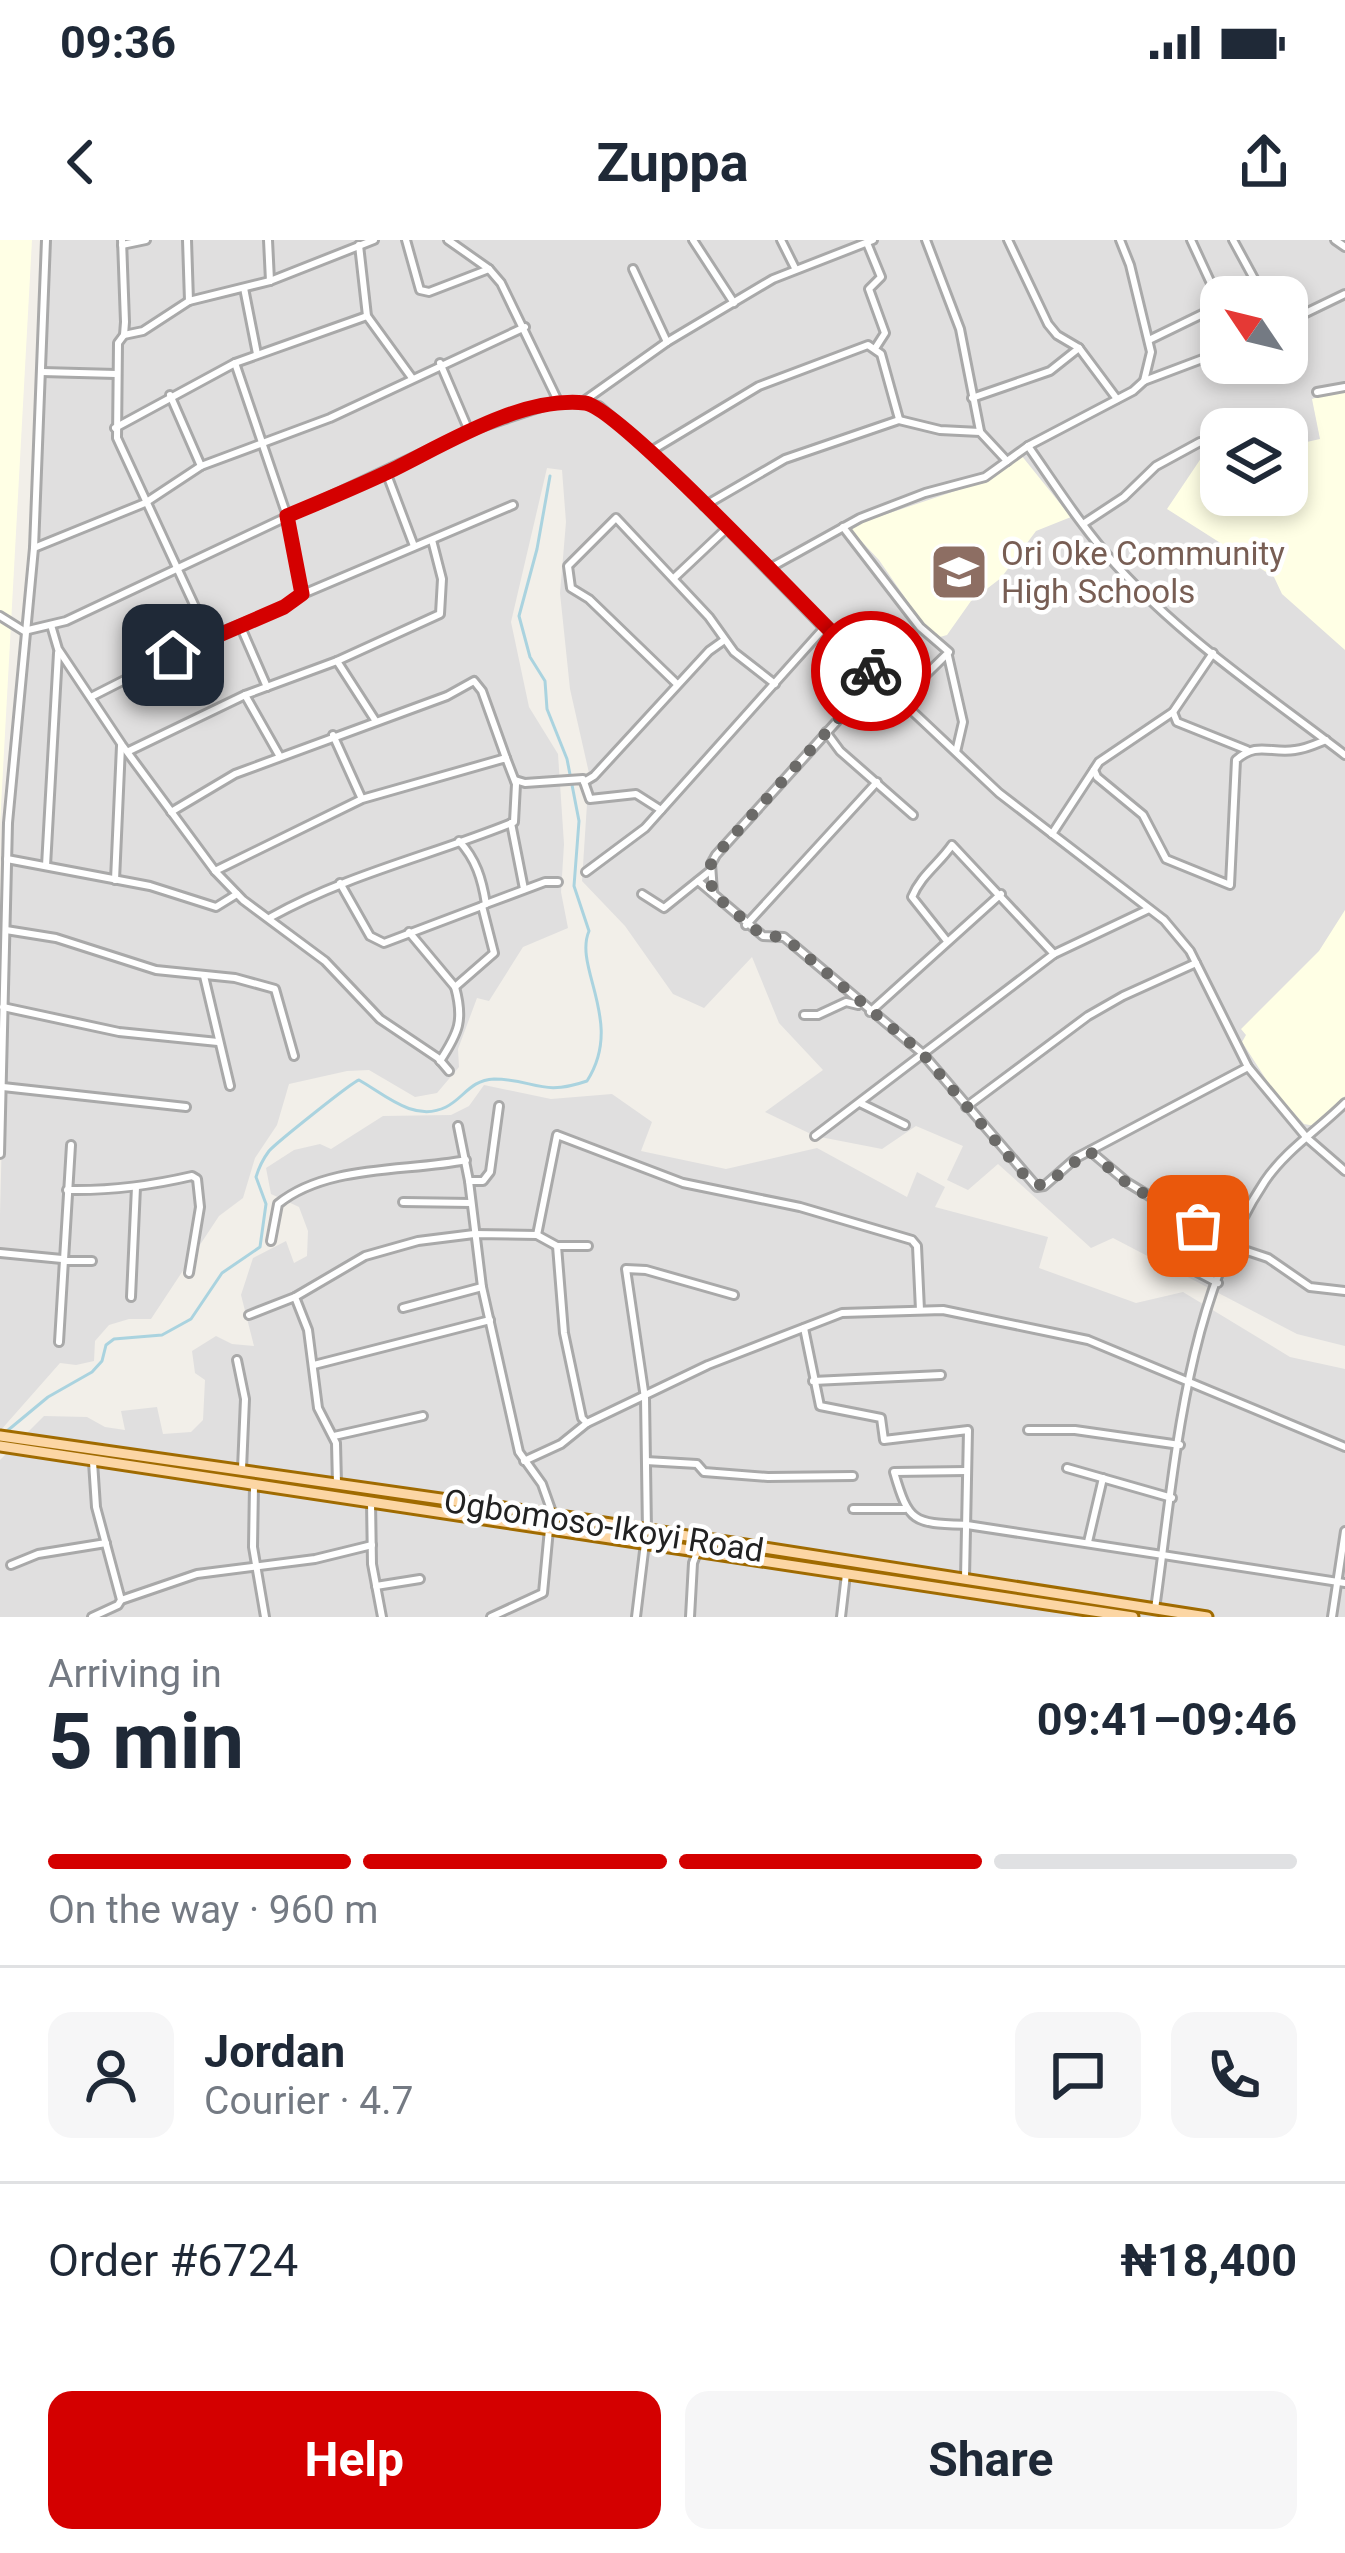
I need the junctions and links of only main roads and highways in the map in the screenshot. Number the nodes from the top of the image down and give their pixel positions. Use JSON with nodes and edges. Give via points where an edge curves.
{"nodes":[{"id":1,"x":0,"y":1436,"type":"edge"},
{"id":2,"x":0,"y":1446,"type":"edge"},
{"id":3,"x":372,"y":1495,"type":"junction"},
{"id":4,"x":646,"y":1536,"type":"junction"},
{"id":5,"x":1132,"y":1617,"type":"edge"},
{"id":6,"x":1207,"y":1617,"type":"edge"}],
"edges":[{"from":1,"to":3,"type":"main road","name":"Ogbomoso-Ikoyi Road"},
{"from":2,"to":3,"type":"main road","name":"Ogbomoso-Ikoyi Road"},
{"from":3,"to":4,"type":"main road","name":"Ogbomoso-Ikoyi Road"},
{"from":3,"to":4,"type":"main road","name":"Ogbomoso-Ikoyi Road","via":[[553,1515]]},
{"from":4,"to":5,"type":"main road","name":"Ogbomoso-Ikoyi Road"},
{"from":4,"to":6,"type":"main road","name":"Ogbomoso-Ikoyi Road"}]}
